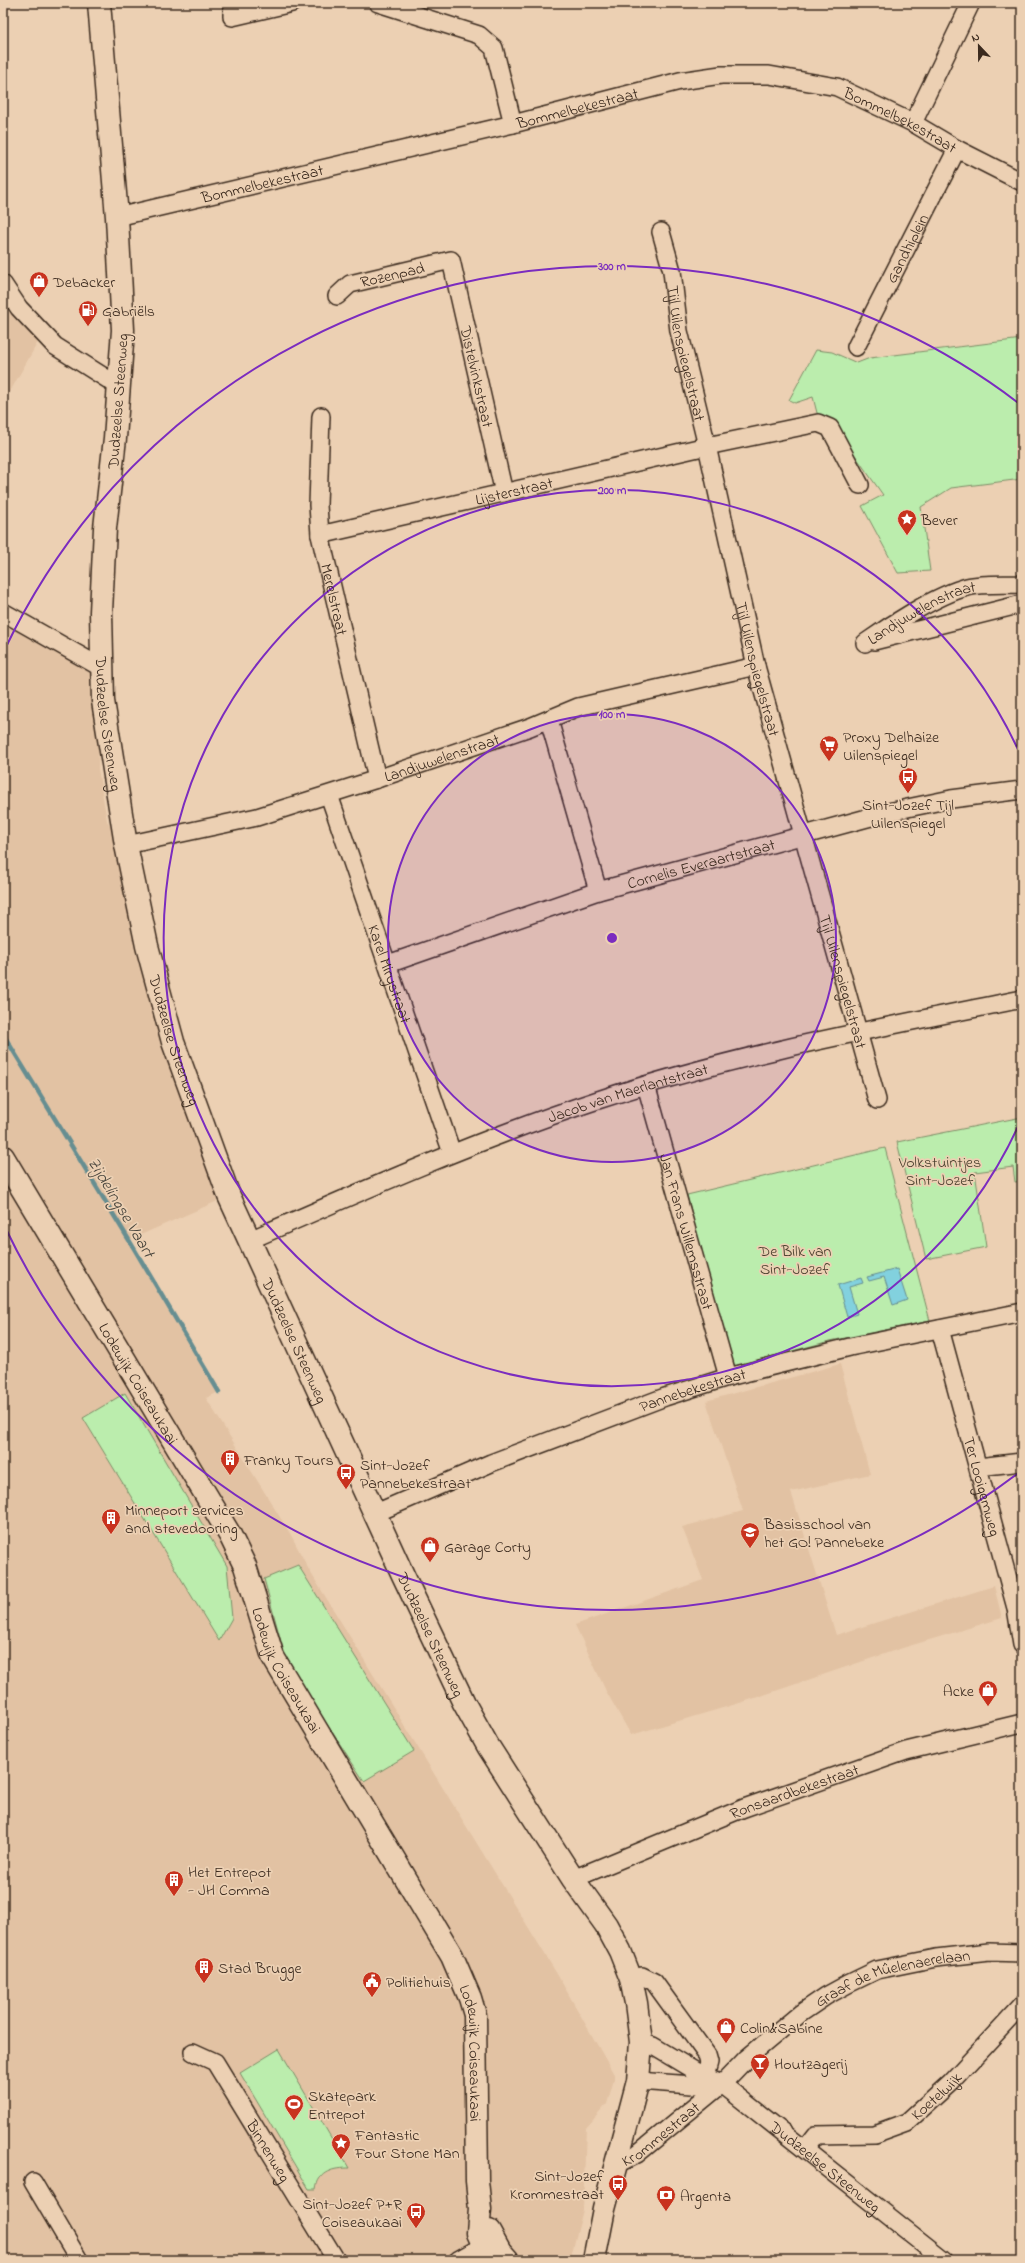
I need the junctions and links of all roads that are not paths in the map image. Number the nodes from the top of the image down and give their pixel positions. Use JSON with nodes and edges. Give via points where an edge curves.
{"nodes":[{"id":1,"x":99,"y":3,"type":"edge"},
{"id":2,"x":232,"y":3,"type":"edge"},
{"id":3,"x":292,"y":3,"type":"edge"},
{"id":4,"x":378,"y":3,"type":"edge"},
{"id":5,"x":971,"y":3,"type":"edge"},
{"id":6,"x":913,"y":123,"type":"junction"},
{"id":7,"x":513,"y":124,"type":"junction"},
{"id":8,"x":957,"y":149,"type":"junction"},
{"id":9,"x":1022,"y":182,"type":"edge"},
{"id":10,"x":118,"y":217,"type":"junction"},
{"id":11,"x":661,"y":232,"type":"dead end"},
{"id":12,"x":451,"y":260,"type":"joint"},
{"id":13,"x":3,"y":284,"type":"edge"},
{"id":14,"x":337,"y":296,"type":"dead end"},
{"id":15,"x":856,"y":347,"type":"dead end"},
{"id":16,"x":120,"y":387,"type":"junction"},
{"id":17,"x":321,"y":416,"type":"dead end"},
{"id":18,"x":707,"y":446,"type":"junction"},
{"id":19,"x":860,"y":485,"type":"dead end"},
{"id":20,"x":504,"y":493,"type":"junction"},
{"id":21,"x":320,"y":535,"type":"junction"},
{"id":22,"x":1022,"y":584,"type":"edge"},
{"id":23,"x":1022,"y":604,"type":"edge"},
{"id":24,"x":3,"y":612,"type":"edge"},
{"id":25,"x":756,"y":666,"type":"junction"},
{"id":26,"x":102,"y":668,"type":"junction"},
{"id":27,"x":549,"y":720,"type":"junction"},
{"id":28,"x":377,"y":780,"type":"junction"},
{"id":29,"x":1022,"y":790,"type":"edge"},
{"id":30,"x":329,"y":795,"type":"junction"},
{"id":31,"x":804,"y":835,"type":"junction"},
{"id":32,"x":126,"y":845,"type":"junction"},
{"id":33,"x":598,"y":891,"type":"junction"},
{"id":34,"x":388,"y":964,"type":"junction"},
{"id":35,"x":1022,"y":999,"type":"edge"},
{"id":36,"x":858,"y":1032,"type":"junction"},
{"id":37,"x":646,"y":1085,"type":"junction"},
{"id":38,"x":877,"y":1100,"type":"dead end"},
{"id":39,"x":452,"y":1153,"type":"junction"},
{"id":40,"x":3,"y":1157,"type":"edge"},
{"id":41,"x":250,"y":1240,"type":"junction"},
{"id":42,"x":1022,"y":1312,"type":"edge"},
{"id":43,"x":940,"y":1329,"type":"junction"},
{"id":44,"x":728,"y":1377,"type":"junction"},
{"id":45,"x":1022,"y":1462,"type":"edge"},
{"id":46,"x":978,"y":1467,"type":"junction"},
{"id":47,"x":376,"y":1513,"type":"junction"},
{"id":48,"x":1019,"y":1607,"type":"edge"},
{"id":49,"x":1022,"y":1645,"type":"edge"},
{"id":50,"x":1022,"y":1723,"type":"edge"},
{"id":51,"x":573,"y":1879,"type":"junction"},
{"id":52,"x":1022,"y":1952,"type":"edge"},
{"id":53,"x":631,"y":1979,"type":"junction"},
{"id":54,"x":1022,"y":2005,"type":"edge"},
{"id":55,"x":641,"y":2042,"type":"junction"},
{"id":56,"x":193,"y":2052,"type":"dead end"},
{"id":57,"x":705,"y":2077,"type":"junction"},
{"id":58,"x":638,"y":2081,"type":"junction"},
{"id":59,"x":722,"y":2084,"type":"junction"},
{"id":60,"x":805,"y":2149,"type":"junction"},
{"id":61,"x":616,"y":2164,"type":"junction"},
{"id":62,"x":33,"y":2182,"type":"dead end"},
{"id":63,"x":489,"y":2249,"type":"edge"},
{"id":64,"x":79,"y":2260,"type":"edge"},
{"id":65,"x":336,"y":2260,"type":"edge"},
{"id":66,"x":458,"y":2260,"type":"edge"},
{"id":67,"x":508,"y":2260,"type":"edge"},
{"id":68,"x":594,"y":2260,"type":"edge"},
{"id":69,"x":944,"y":2260,"type":"edge"}],
"edges":[{"from":1,"to":10,"type":"main road","name":"Dudzeelse Steenweg"},
{"from":2,"to":3,"type":"street","via":[[232,17]]},
{"from":4,"to":7,"type":"street","via":[[479,35],[494,48]]},
{"from":5,"to":6,"type":"street"},
{"from":6,"to":7,"type":"street","name":"Bommelbekestraat","via":[[837,87],[769,75],[721,75],[680,81]]},
{"from":6,"to":8,"type":"street","name":"Bommelbekestraat"},
{"from":7,"to":10,"type":"street","name":"Bommelbekestraat"},
{"from":8,"to":9,"type":"street","name":"Bommelbekestraat"},
{"from":8,"to":15,"type":"street","name":"Gandhiplein"},
{"from":10,"to":16,"type":"main road","name":"Dudzeelse Steenweg","via":[[123,330]]},
{"from":11,"to":18,"type":"street","name":"Tijl Uilenspiegelstraat","via":[[672,271],[678,331]]},
{"from":12,"to":14,"type":"street","name":"Rozenpad","via":[[350,284]]},
{"from":12,"to":20,"type":"street","name":"Distelvinkstraat"},
{"from":13,"to":16,"type":"street","via":[[19,308],[55,346]]},
{"from":16,"to":26,"type":"main road","name":"Dudzeelse Steenweg","via":[[105,528],[101,612]]},
{"from":17,"to":21,"type":"street","name":"Merelstraat","via":[[318,505]]},
{"from":18,"to":19,"type":"street","via":[[818,422],[830,428]]},
{"from":18,"to":20,"type":"street","name":"Lijsterstraat"},
{"from":18,"to":25,"type":"street","name":"Tijl Uilenspiegelstraat"},
{"from":20,"to":21,"type":"street","name":"Lijsterstraat"},
{"from":21,"to":28,"type":"street","name":"Merelstraat"},
{"from":22,"to":23,"type":"street","name":"Landjuwelenstraat","via":[[967,587],[890,625],[864,643]]},
{"from":24,"to":26,"type":"street"},
{"from":25,"to":27,"type":"street","name":"Landjuwelenstraat","via":[[578,707]]},
{"from":25,"to":31,"type":"street","name":"Tijl Uilenspiegelstraat"},
{"from":26,"to":32,"type":"main road","name":"Dudzeelse Steenweg","via":[[103,701]]},
{"from":27,"to":28,"type":"street","name":"Landjuwelenstraat"},
{"from":27,"to":33,"type":"street"},
{"from":28,"to":30,"type":"street","name":"Landjuwelenstraat"},
{"from":29,"to":31,"type":"street","name":"Cornelis Everaartstraat","via":[[951,799],[893,811]]},
{"from":30,"to":32,"type":"street","name":"Landjuwelenstraat","via":[[257,817]]},
{"from":30,"to":34,"type":"street","name":"Karel Mirystraat"},
{"from":31,"to":33,"type":"street","name":"Cornelis Everaartstraat"},
{"from":31,"to":36,"type":"street","name":"Tijl Uilenspiegelstraat"},
{"from":32,"to":41,"type":"main road","name":"Dudzeelse Steenweg","via":[[147,946],[173,1042],[229,1196]]},
{"from":33,"to":34,"type":"street","name":"Cornelis Everaartstraat"},
{"from":34,"to":39,"type":"street","name":"Karel Mirystraat"},
{"from":35,"to":36,"type":"street","name":"Jacob van Maerlantstraat"},
{"from":36,"to":37,"type":"street","name":"Jacob van Maerlantstraat","via":[[774,1050]]},
{"from":36,"to":38,"type":"street","name":"Tijl Uilenspiegelstraat"},
{"from":37,"to":39,"type":"street","name":"Jacob van Maerlantstraat","via":[[596,1100]]},
{"from":37,"to":44,"type":"street","name":"Jan Frans Willemsstraat"},
{"from":39,"to":41,"type":"street","name":"Jacob van Maerlantstraat"},
{"from":40,"to":63,"type":"main road","name":"Lodewijk Coiseaukaai","via":[[230,1535],[245,1566],[273,1657],[462,1976],[475,2015],[477,2181],[480,2209],[478,2233]]},
{"from":41,"to":47,"type":"main road","name":"Dudzeelse Steenweg"},
{"from":42,"to":43,"type":"street","name":"Pannebekestraat"},
{"from":43,"to":44,"type":"street","name":"Pannebekestraat","via":[[850,1347]]},
{"from":43,"to":46,"type":"street","name":"Ter Looigemweg"},
{"from":44,"to":47,"type":"street","name":"Pannebekestraat","via":[[665,1397],[491,1463]]},
{"from":45,"to":46,"type":"street"},
{"from":46,"to":48,"type":"street","name":"Ter Looigemweg"},
{"from":47,"to":51,"type":"main road","name":"Dudzeelse Steenweg","via":[[464,1703],[488,1746]]},
{"from":48,"to":49,"type":"street","name":"Ter Looigemweg"},
{"from":50,"to":51,"type":"street","name":"Ronsaardbekestraat","via":[[892,1757],[744,1808]]},
{"from":51,"to":53,"type":"main road","name":"Dudzeelse Steenweg","via":[[606,1925]]},
{"from":52,"to":59,"type":"street","name":"Graaf de Mûelenaerelaan","via":[[966,1953],[877,1970],[826,1996],[801,2013],[747,2058]]},
{"from":53,"to":55,"type":"main road","name":"Dudzeelse Steenweg"},
{"from":53,"to":57,"type":"street","via":[[642,1976],[654,1982],[707,2055],[709,2062]]},
{"from":54,"to":60,"type":"street","name":"Koetelwijk","via":[[950,2082],[907,2122],[874,2134],[816,2135]]},
{"from":55,"to":57,"type":"street","name":"Dudzeelse Steenweg","via":[[653,2046]]},
{"from":55,"to":58,"type":"main road","name":"Dudzeelse Steenweg"},
{"from":56,"to":65,"type":"street","name":"Binnenweg","via":[[215,2062]]},
{"from":57,"to":59,"type":"street","name":"Dudzeelse Steenweg"},
{"from":58,"to":59,"type":"street","via":[[692,2085]]},
{"from":58,"to":61,"type":"main road","name":"Dudzeelse Steenweg"},
{"from":59,"to":60,"type":"street","name":"Dudzeelse Steenweg"},
{"from":59,"to":61,"type":"street","name":"Krommestraat","via":[[637,2154]]},
{"from":60,"to":69,"type":"street","name":"Dudzeelse Steenweg"},
{"from":61,"to":68,"type":"main road","name":"Krommestraat"},
{"from":62,"to":64,"type":"street"},
{"from":63,"to":66,"type":"street"},
{"from":63,"to":67,"type":"main road","name":"Lodewijk Coiseaukaai"}]}
